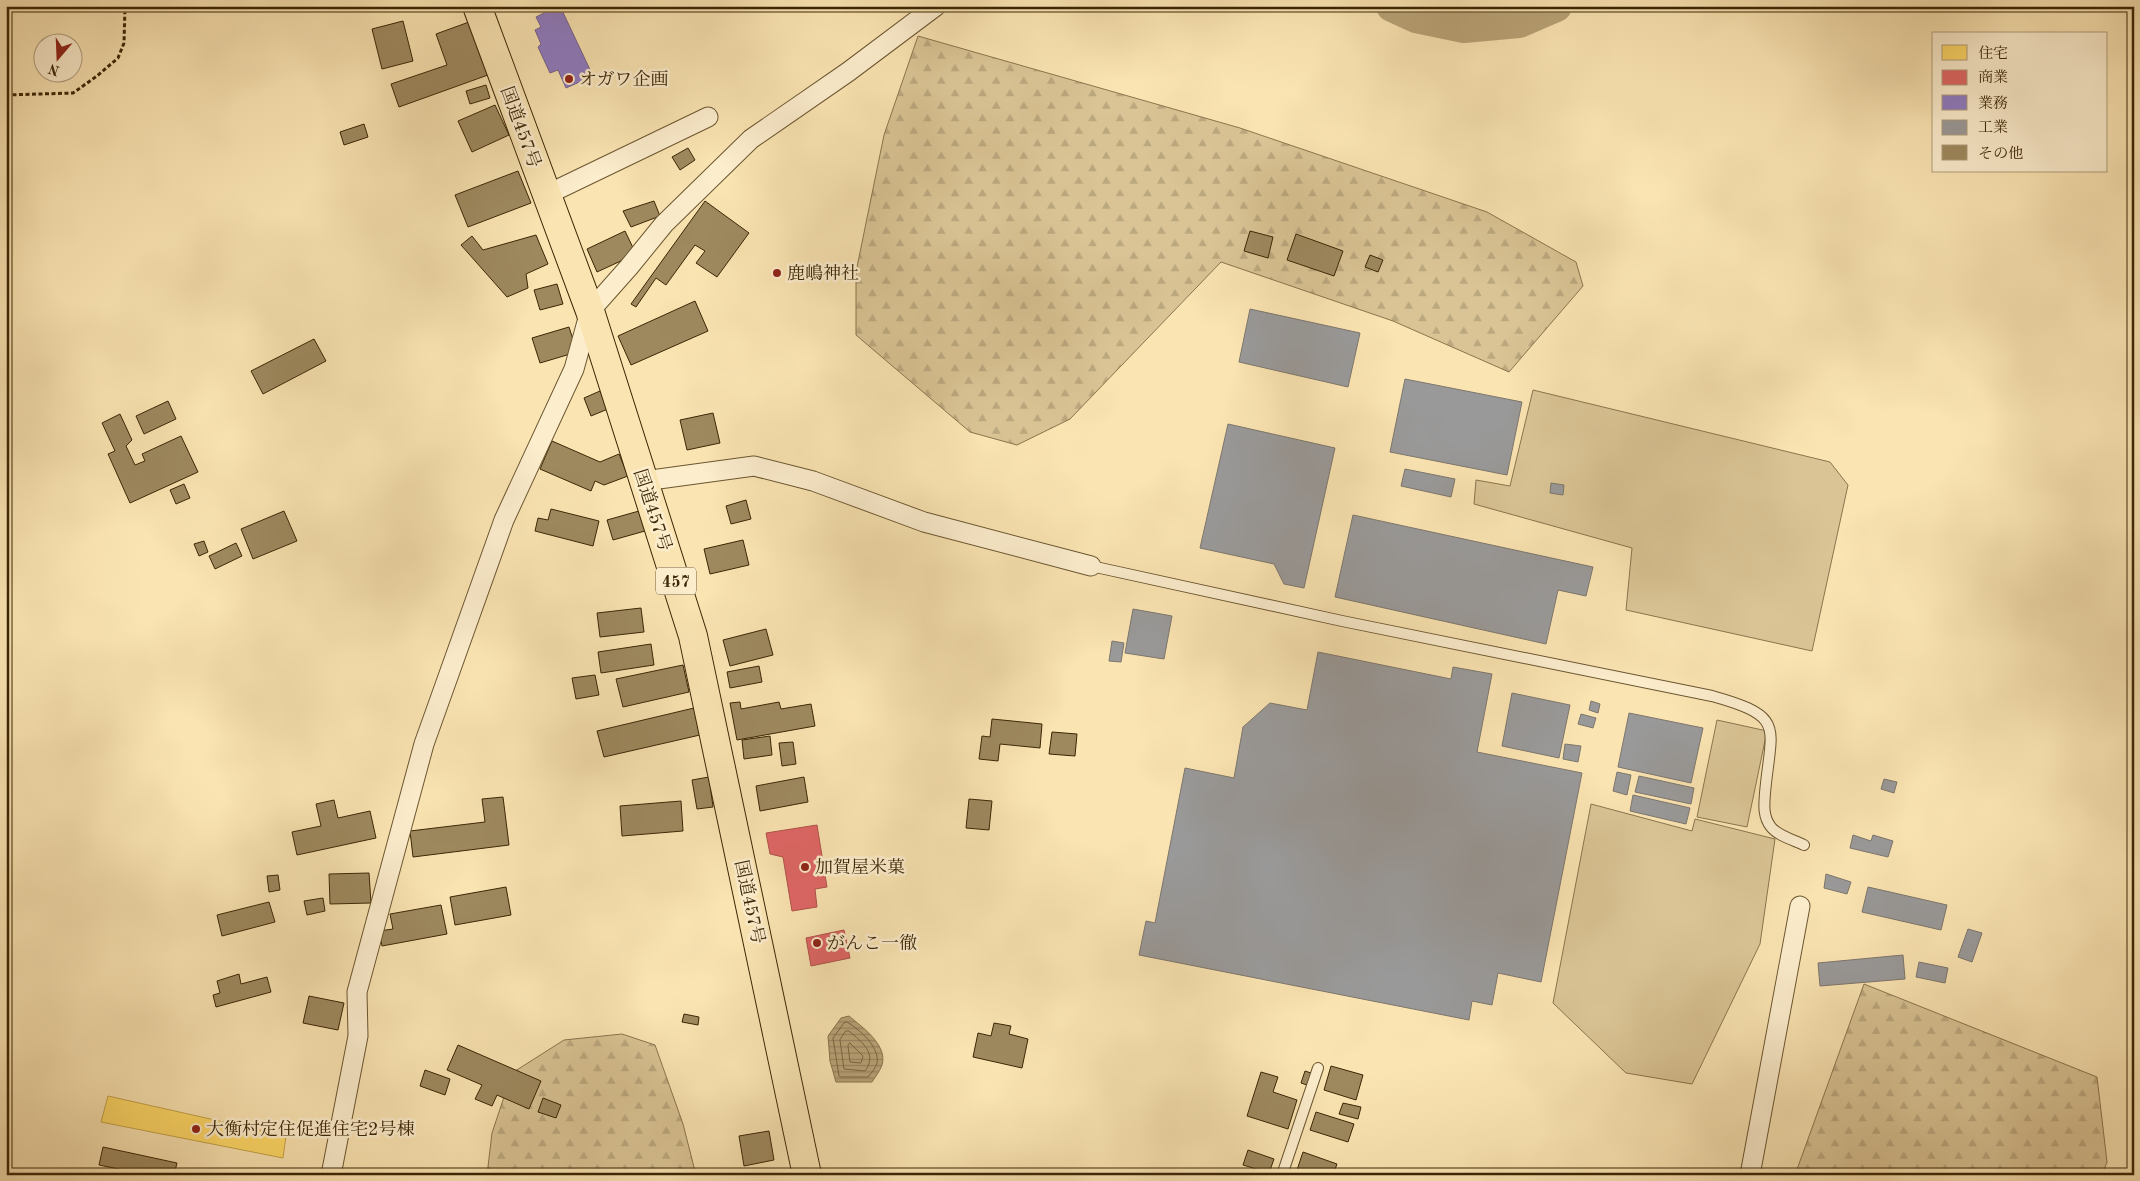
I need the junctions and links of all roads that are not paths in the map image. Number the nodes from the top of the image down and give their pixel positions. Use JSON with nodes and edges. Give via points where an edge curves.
{"nodes":[{"id":1,"x":476,"y":6,"type":"edge"},
{"id":2,"x":936,"y":6,"type":"edge"},
{"id":3,"x":708,"y":117,"type":"dead end"},
{"id":4,"x":546,"y":195,"type":"junction"},
{"id":5,"x":590,"y":311,"type":"junction"},
{"id":6,"x":644,"y":481,"type":"junction"},
{"id":7,"x":1091,"y":566,"type":"joint"},
{"id":8,"x":1804,"y":845,"type":"dead end"},
{"id":9,"x":1800,"y":906,"type":"dead end"},
{"id":10,"x":1318,"y":1068,"type":"dead end"},
{"id":11,"x":330,"y":1175,"type":"edge"},
{"id":12,"x":807,"y":1175,"type":"edge"},
{"id":13,"x":1282,"y":1175,"type":"edge"},
{"id":14,"x":1750,"y":1175,"type":"edge"}],
"edges":[{"from":1,"to":4,"type":"highway","name":"国道457号","number":"457"},
{"from":2,"to":5,"type":"street","via":[[750,140],[664,224]]},
{"from":3,"to":4,"type":"street"},
{"from":4,"to":5,"type":"highway","name":"国道457号","number":"457"},
{"from":5,"to":6,"type":"highway","name":"国道457号","number":"457"},
{"from":5,"to":11,"type":"street","via":[[574,369],[504,520],[424,744],[357,992],[358,1036]]},
{"from":6,"to":7,"type":"street","via":[[754,466],[813,481],[924,522]]},
{"from":6,"to":12,"type":"highway","name":"国道457号","number":"457","via":[[693,636]]},
{"from":7,"to":8,"type":"lane","via":[[1733,702],[1760,714],[1769,726],[1771,746],[1764,808],[1767,820],[1777,832]]},
{"from":9,"to":14,"type":"street"},
{"from":10,"to":13,"type":"lane"}]}
